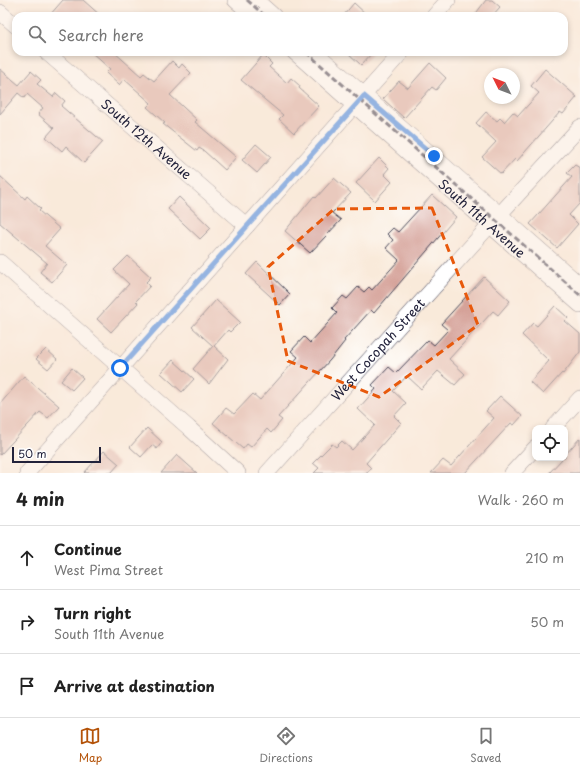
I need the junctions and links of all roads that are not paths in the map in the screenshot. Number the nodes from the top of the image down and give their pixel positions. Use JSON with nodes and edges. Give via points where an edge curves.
{"nodes":[{"id":1,"x":235,"y":0,"type":"edge"},
{"id":2,"x":256,"y":0,"type":"edge"},
{"id":3,"x":448,"y":0,"type":"edge"},
{"id":4,"x":0,"y":12,"type":"edge"},
{"id":5,"x":248,"y":12,"type":"edge"},
{"id":6,"x":270,"y":12,"type":"edge"},
{"id":7,"x":438,"y":12,"type":"edge"},
{"id":8,"x":12,"y":22,"type":"edge"},
{"id":9,"x":51,"y":56,"type":"edge"},
{"id":10,"x":299,"y":56,"type":"edge"},
{"id":11,"x":319,"y":56,"type":"edge"},
{"id":12,"x":398,"y":56,"type":"edge"},
{"id":13,"x":359,"y":100,"type":"junction"},
{"id":14,"x":580,"y":127,"type":"edge"},
{"id":15,"x":500,"y":214,"type":"junction"},
{"id":16,"x":247,"y":226,"type":"junction"},
{"id":17,"x":490,"y":226,"type":"junction"},
{"id":18,"x":0,"y":262,"type":"edge"},
{"id":19,"x":580,"y":285,"type":"edge"},
{"id":20,"x":580,"y":305,"type":"edge"},
{"id":21,"x":120,"y":368,"type":"junction"},
{"id":22,"x":580,"y":398,"type":"edge"},
{"id":23,"x":556,"y":425,"type":"edge"},
{"id":24,"x":532,"y":451,"type":"edge"},
{"id":25,"x":27,"y":473,"type":"edge"},
{"id":26,"x":238,"y":473,"type":"edge"},
{"id":27,"x":267,"y":473,"type":"edge"},
{"id":28,"x":512,"y":473,"type":"edge"}],
"edges":[{"from":1,"to":5,"type":"street"},
{"from":2,"to":6,"type":"street"},
{"from":3,"to":7,"type":"street"},
{"from":4,"to":8,"type":"street"},
{"from":9,"to":16,"type":"street","name":"South 12th Avenue"},
{"from":10,"to":13,"type":"street","name":"South 11th Avenue"},
{"from":11,"to":13,"type":"street","name":"South 11th Avenue"},
{"from":12,"to":13,"type":"street"},
{"from":13,"to":15,"type":"street","name":"South 11th Avenue"},
{"from":13,"to":16,"type":"street"},
{"from":13,"to":17,"type":"street","name":"South 11th Avenue"},
{"from":14,"to":15,"type":"street"},
{"from":15,"to":19,"type":"street","name":"South 11th Avenue"},
{"from":16,"to":21,"type":"street"},
{"from":17,"to":20,"type":"street","name":"South 11th Avenue"},
{"from":17,"to":27,"type":"street","name":"West Cocopah Street"},
{"from":18,"to":21,"type":"street"},
{"from":21,"to":25,"type":"street"},
{"from":21,"to":26,"type":"street"},
{"from":22,"to":23,"type":"street"},
{"from":24,"to":28,"type":"street"}]}
